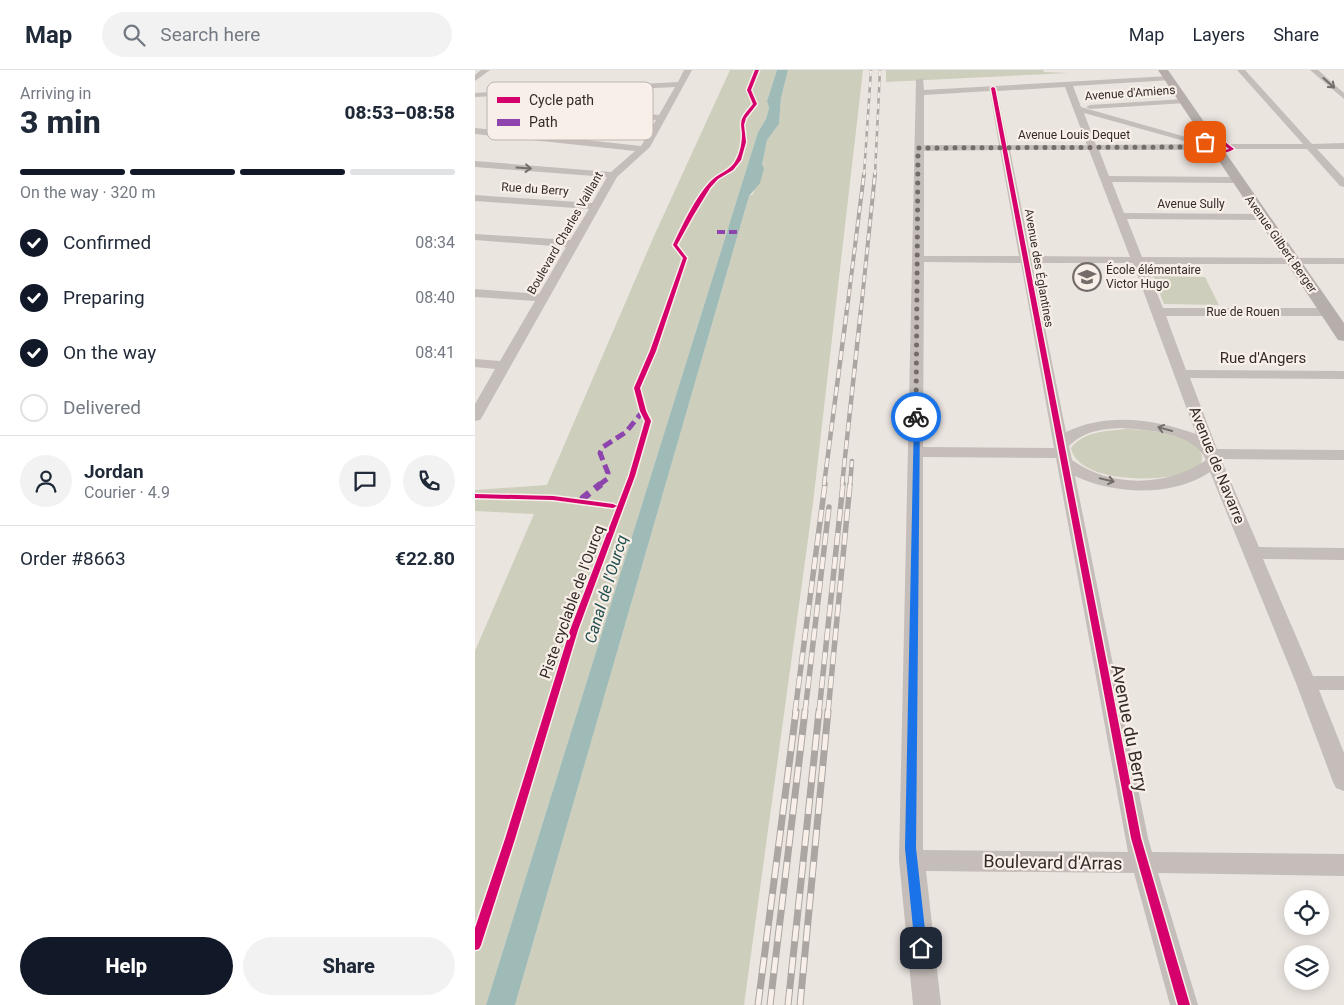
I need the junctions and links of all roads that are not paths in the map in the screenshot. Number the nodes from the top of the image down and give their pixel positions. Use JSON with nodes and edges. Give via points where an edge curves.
{"nodes":[{"id":1,"x":486,"y":70,"type":"edge"},
{"id":2,"x":688,"y":70,"type":"edge"},
{"id":3,"x":1241,"y":70,"type":"edge"},
{"id":4,"x":1314,"y":70,"type":"edge"},
{"id":5,"x":1166,"y":74,"type":"edge"},
{"id":6,"x":475,"y":79,"type":"edge"},
{"id":7,"x":920,"y":80,"type":"dead end"},
{"id":8,"x":680,"y":84,"type":"junction"},
{"id":9,"x":1068,"y":84,"type":"junction"},
{"id":10,"x":653,"y":86,"type":"edge"},
{"id":11,"x":993,"y":88,"type":"junction"},
{"id":12,"x":919,"y":93,"type":"junction"},
{"id":13,"x":1344,"y":97,"type":"edge"},
{"id":14,"x":1183,"y":101,"type":"junction"},
{"id":15,"x":1078,"y":109,"type":"junction"},
{"id":16,"x":653,"y":117,"type":"edge"},
{"id":17,"x":662,"y":118,"type":"junction"},
{"id":18,"x":653,"y":134,"type":"edge"},
{"id":19,"x":555,"y":140,"type":"edge"},
{"id":20,"x":649,"y":140,"type":"edge"},
{"id":21,"x":1213,"y":146,"type":"junction"},
{"id":22,"x":1310,"y":146,"type":"junction"},
{"id":23,"x":1344,"y":146,"type":"edge"},
{"id":24,"x":1005,"y":147,"type":"junction"},
{"id":25,"x":1092,"y":147,"type":"junction"},
{"id":26,"x":918,"y":148,"type":"junction"},
{"id":27,"x":644,"y":149,"type":"junction"},
{"id":28,"x":475,"y":164,"type":"edge"},
{"id":29,"x":613,"y":175,"type":"junction"},
{"id":30,"x":1105,"y":179,"type":"junction"},
{"id":31,"x":1237,"y":180,"type":"junction"},
{"id":32,"x":1344,"y":184,"type":"edge"},
{"id":33,"x":475,"y":198,"type":"edge"},
{"id":34,"x":594,"y":206,"type":"junction"},
{"id":35,"x":1119,"y":216,"type":"junction"},
{"id":36,"x":1263,"y":217,"type":"junction"},
{"id":37,"x":475,"y":238,"type":"edge"},
{"id":38,"x":573,"y":244,"type":"junction"},
{"id":39,"x":918,"y":259,"type":"junction"},
{"id":40,"x":1027,"y":260,"type":"junction"},
{"id":41,"x":1137,"y":260,"type":"junction"},
{"id":42,"x":1293,"y":260,"type":"junction"},
{"id":43,"x":1344,"y":260,"type":"edge"},
{"id":44,"x":475,"y":294,"type":"edge"},
{"id":45,"x":543,"y":298,"type":"junction"},
{"id":46,"x":1158,"y":312,"type":"junction"},
{"id":47,"x":1328,"y":312,"type":"junction"},
{"id":48,"x":1344,"y":336,"type":"edge"},
{"id":49,"x":475,"y":363,"type":"edge"},
{"id":50,"x":504,"y":366,"type":"junction"},
{"id":51,"x":1181,"y":374,"type":"junction"},
{"id":52,"x":1344,"y":375,"type":"edge"},
{"id":53,"x":475,"y":418,"type":"edge"},
{"id":54,"x":916,"y":452,"type":"junction"},
{"id":55,"x":1061,"y":453,"type":"junction"},
{"id":56,"x":1212,"y":455,"type":"junction"},
{"id":57,"x":1344,"y":455,"type":"edge"},
{"id":58,"x":1253,"y":553,"type":"junction"},
{"id":59,"x":1344,"y":554,"type":"edge"},
{"id":60,"x":1306,"y":683,"type":"junction"},
{"id":61,"x":1344,"y":683,"type":"edge"},
{"id":62,"x":1344,"y":782,"type":"edge"},
{"id":63,"x":911,"y":860,"type":"junction"},
{"id":64,"x":1142,"y":864,"type":"junction"},
{"id":65,"x":1344,"y":865,"type":"edge"},
{"id":66,"x":927,"y":1005,"type":"edge"},
{"id":67,"x":1184,"y":1005,"type":"edge"}],
"edges":[{"from":1,"to":6,"type":"street"},
{"from":2,"to":8,"type":"street","name":"Boulevard Charles Vaillant"},
{"from":3,"to":22,"type":"street"},
{"from":4,"to":13,"type":"street","one_way":true},
{"from":5,"to":9,"type":"street"},
{"from":5,"to":14,"type":"street","name":"Avenue Gilbert Berger"},
{"from":7,"to":12,"type":"street"},
{"from":8,"to":10,"type":"street"},
{"from":8,"to":17,"type":"street","name":"Boulevard Charles Vaillant"},
{"from":9,"to":11,"type":"street"},
{"from":9,"to":15,"type":"street","name":"Avenue de Navarre"},
{"from":11,"to":12,"type":"street"},
{"from":11,"to":24,"type":"street","name":"Avenue des Églantines"},
{"from":12,"to":26,"type":"street"},
{"from":14,"to":15,"type":"street","name":"Avenue d'Amiens"},
{"from":14,"to":21,"type":"street","name":"Avenue Gilbert Berger"},
{"from":15,"to":21,"type":"street"},
{"from":15,"to":25,"type":"street","name":"Avenue de Navarre"},
{"from":16,"to":17,"type":"street"},
{"from":17,"to":18,"type":"street","name":"Boulevard Charles Vaillant"},
{"from":19,"to":27,"type":"street"},
{"from":20,"to":27,"type":"street","name":"Boulevard Charles Vaillant"},
{"from":21,"to":22,"type":"street","name":"Avenue Louis Dequet"},
{"from":21,"to":25,"type":"street","name":"Avenue Louis Dequet"},
{"from":21,"to":31,"type":"street","name":"Avenue Gilbert Berger"},
{"from":22,"to":23,"type":"street","name":"Avenue Louis Dequet"},
{"from":22,"to":32,"type":"street"},
{"from":24,"to":25,"type":"street","name":"Avenue Louis Dequet"},
{"from":24,"to":26,"type":"street","name":"Avenue Louis Dequet"},
{"from":24,"to":40,"type":"street","name":"Avenue des Églantines"},
{"from":25,"to":30,"type":"street","name":"Avenue de Navarre"},
{"from":26,"to":39,"type":"street"},
{"from":27,"to":29,"type":"street","name":"Boulevard Charles Vaillant"},
{"from":28,"to":29,"type":"street","one_way":true},
{"from":29,"to":34,"type":"street","name":"Boulevard Charles Vaillant"},
{"from":30,"to":31,"type":"street"},
{"from":30,"to":35,"type":"street","name":"Avenue de Navarre"},
{"from":31,"to":36,"type":"street","name":"Avenue Gilbert Berger"},
{"from":33,"to":34,"type":"street","name":"Rue du Berry"},
{"from":34,"to":38,"type":"street","name":"Boulevard Charles Vaillant"},
{"from":35,"to":36,"type":"street","name":"Avenue Sully"},
{"from":35,"to":41,"type":"street","name":"Avenue de Navarre"},
{"from":36,"to":42,"type":"street","name":"Avenue Gilbert Berger"},
{"from":37,"to":38,"type":"street"},
{"from":38,"to":45,"type":"street","name":"Boulevard Charles Vaillant"},
{"from":39,"to":40,"type":"street"},
{"from":39,"to":54,"type":"street"},
{"from":40,"to":41,"type":"street"},
{"from":40,"to":55,"type":"street","name":"Avenue des Églantines"},
{"from":41,"to":42,"type":"street"},
{"from":41,"to":46,"type":"street","name":"Avenue de Navarre"},
{"from":42,"to":43,"type":"street"},
{"from":42,"to":47,"type":"street","name":"Avenue Gilbert Berger"},
{"from":44,"to":45,"type":"street"},
{"from":45,"to":50,"type":"street","name":"Boulevard Charles Vaillant"},
{"from":46,"to":47,"type":"street","name":"Rue de Rouen"},
{"from":46,"to":51,"type":"street","name":"Avenue de Navarre"},
{"from":47,"to":48,"type":"street","name":"Avenue Gilbert Berger"},
{"from":49,"to":50,"type":"street"},
{"from":50,"to":53,"type":"street","name":"Boulevard Charles Vaillant"},
{"from":51,"to":52,"type":"street","name":"Rue d'Angers"},
{"from":51,"to":56,"type":"street","name":"Avenue de Navarre"},
{"from":54,"to":55,"type":"street"},
{"from":54,"to":63,"type":"street"},
{"from":55,"to":56,"type":"street","one_way":true,"via":[[1079,472],[1107,481],[1134,484],[1180,481],[1200,473]]},
{"from":56,"to":55,"type":"street","one_way":true,"via":[[1192,438],[1163,428],[1118,424],[1075,433],[1066,438]]},
{"from":55,"to":64,"type":"street","name":"Avenue du Berry"},
{"from":56,"to":57,"type":"street"},
{"from":56,"to":58,"type":"street","name":"Avenue de Navarre"},
{"from":58,"to":59,"type":"street"},
{"from":58,"to":60,"type":"street","name":"Avenue de Navarre"},
{"from":60,"to":61,"type":"street"},
{"from":60,"to":62,"type":"street","name":"Avenue de Navarre"},
{"from":63,"to":64,"type":"street","name":"Boulevard d'Arras"},
{"from":63,"to":66,"type":"street"},
{"from":64,"to":65,"type":"street","name":"Boulevard d'Arras"},
{"from":64,"to":67,"type":"street","name":"Avenue du Berry"}]}
